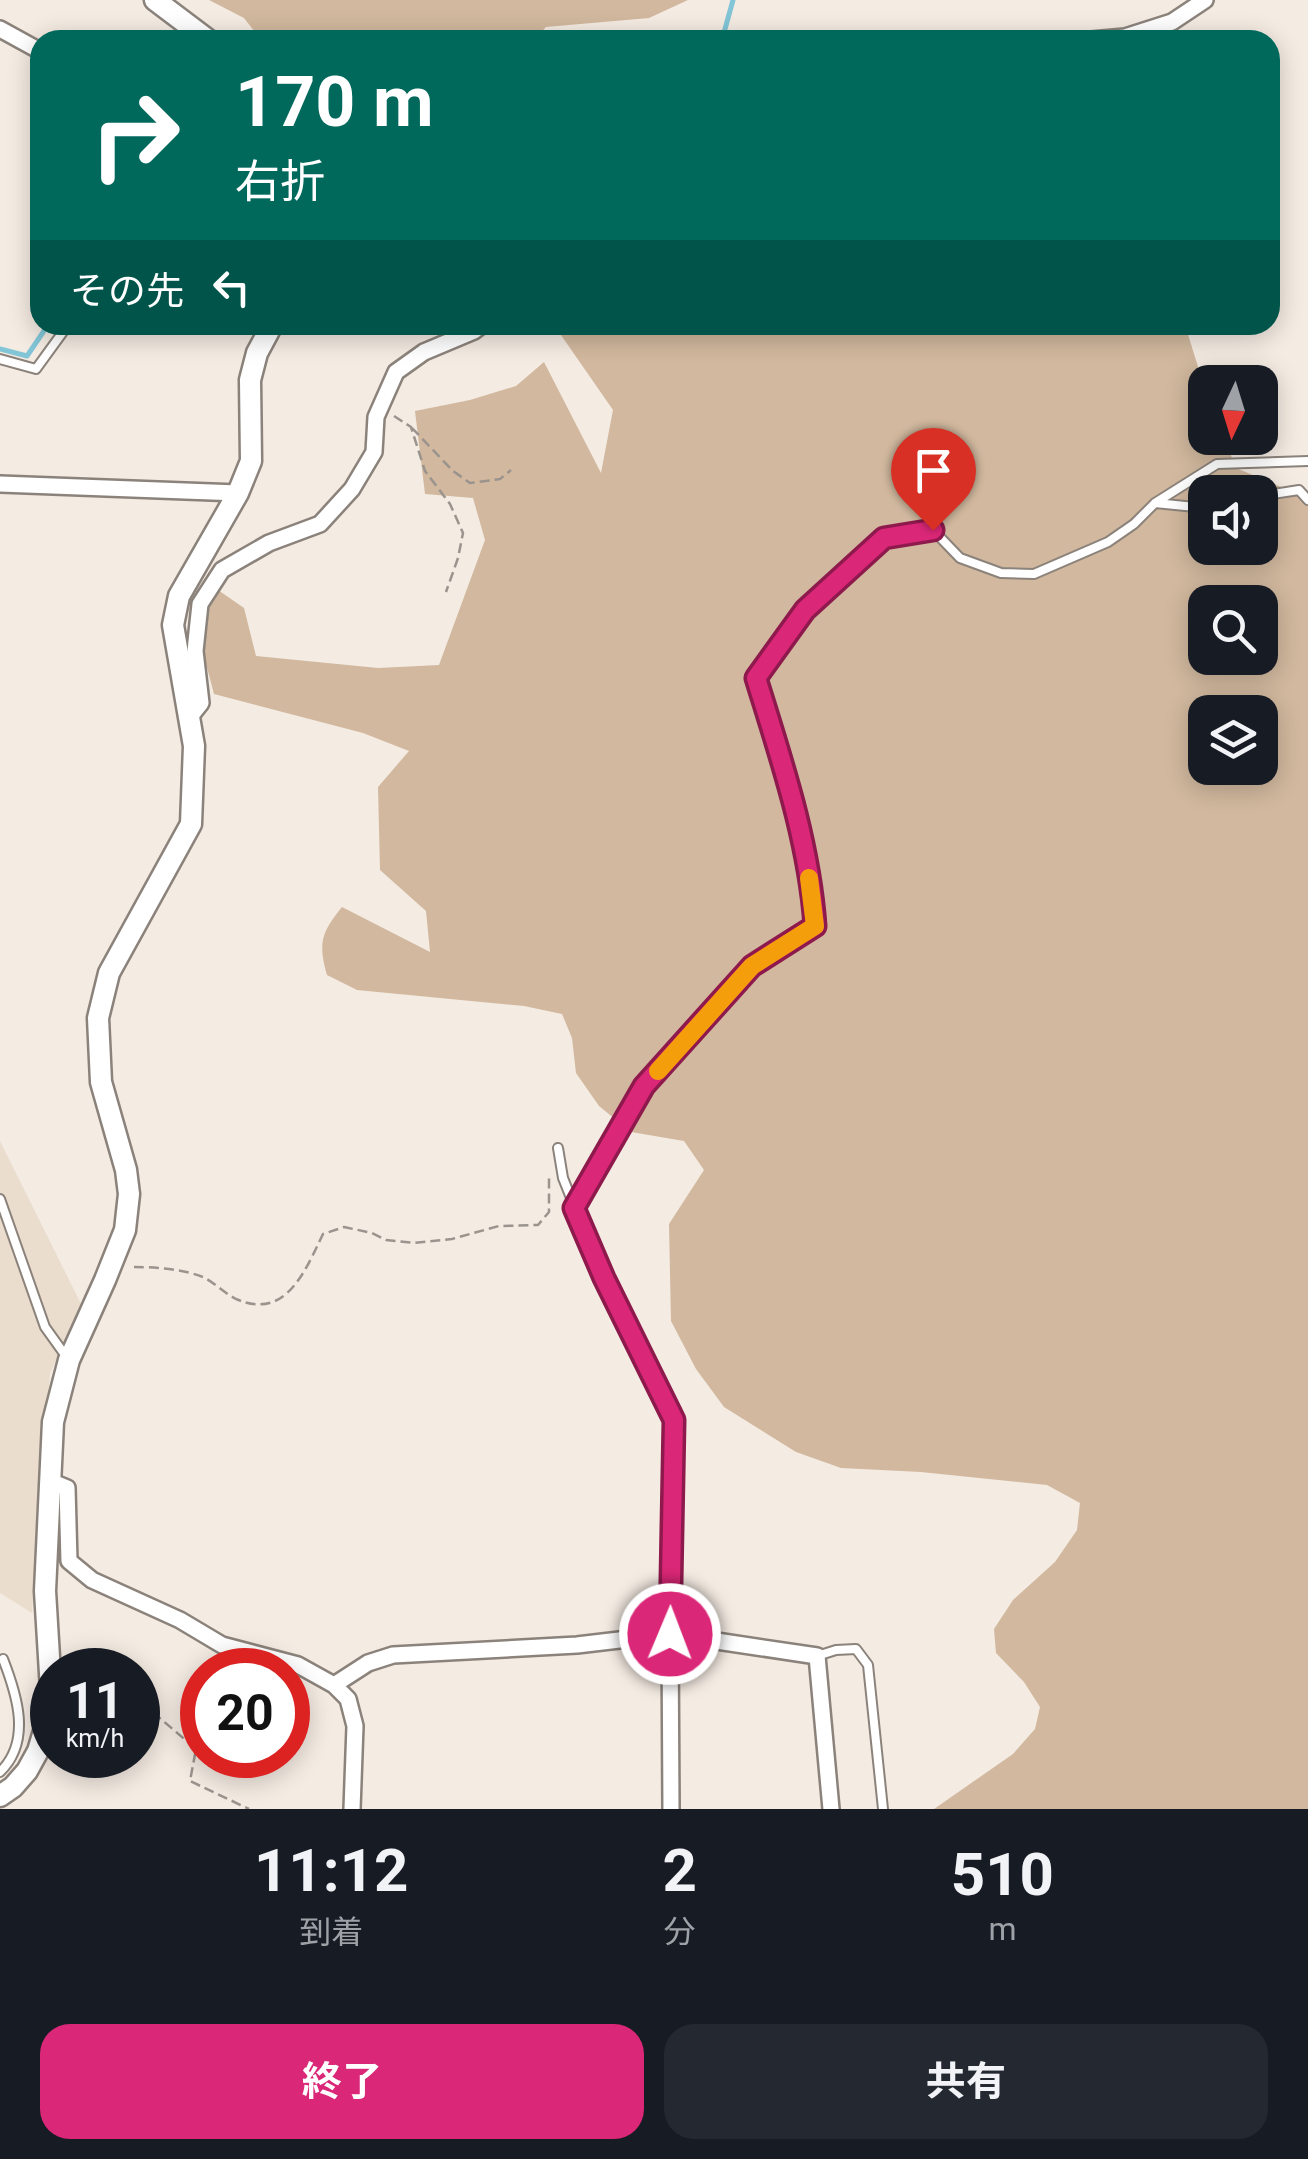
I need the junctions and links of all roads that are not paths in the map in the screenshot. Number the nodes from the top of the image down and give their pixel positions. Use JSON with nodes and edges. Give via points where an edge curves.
{"nodes":[{"id":1,"x":154,"y":0,"type":"edge"},
{"id":2,"x":1204,"y":0,"type":"edge"},
{"id":3,"x":0,"y":29,"type":"edge"},
{"id":4,"x":194,"y":30,"type":"edge"},
{"id":5,"x":1146,"y":30,"type":"edge"},
{"id":6,"x":30,"y":46,"type":"edge"},
{"id":7,"x":61,"y":335,"type":"edge"},
{"id":8,"x":267,"y":335,"type":"edge"},
{"id":9,"x":464,"y":335,"type":"edge"},
{"id":10,"x":0,"y":359,"type":"edge"},
{"id":11,"x":1308,"y":461,"type":"edge"},
{"id":12,"x":0,"y":484,"type":"edge"},
{"id":13,"x":1278,"y":493,"type":"edge"},
{"id":14,"x":238,"y":494,"type":"junction"},
{"id":15,"x":1308,"y":500,"type":"edge"},
{"id":16,"x":1154,"y":503,"type":"junction"},
{"id":17,"x":1188,"y":506,"type":"edge"},
{"id":18,"x":189,"y":718,"type":"junction"},
{"id":19,"x":558,"y":1148,"type":"road end"},
{"id":20,"x":0,"y":1199,"type":"edge"},
{"id":21,"x":574,"y":1208,"type":"junction"},
{"id":22,"x":69,"y":1360,"type":"junction"},
{"id":23,"x":50,"y":1480,"type":"junction"},
{"id":24,"x":670,"y":1634,"type":"junction"},
{"id":25,"x":817,"y":1656,"type":"junction"},
{"id":26,"x":3,"y":1659,"type":"dead end"},
{"id":27,"x":334,"y":1685,"type":"junction"},
{"id":28,"x":3,"y":1786,"type":"edge"},
{"id":29,"x":352,"y":1809,"type":"edge"},
{"id":30,"x":671,"y":1809,"type":"edge"},
{"id":31,"x":832,"y":1809,"type":"edge"},
{"id":32,"x":883,"y":1809,"type":"edge"}],
"edges":[{"from":1,"to":4,"type":"street"},
{"from":2,"to":5,"type":"street"},
{"from":3,"to":6,"type":"street"},
{"from":7,"to":10,"type":"lane","via":[[36,369]]},
{"from":8,"to":14,"type":"street","via":[[250,380],[250,461]]},
{"from":9,"to":18,"type":"street","via":[[396,372],[376,417],[374,452],[320,524],[222,570],[200,604],[195,651],[201,703]]},
{"from":11,"to":16,"type":"lane","via":[[1217,464]]},
{"from":12,"to":14,"type":"street"},
{"from":13,"to":15,"type":"lane","via":[[1300,490]]},
{"from":14,"to":18,"type":"street","via":[[179,596],[173,625]]},
{"from":16,"to":17,"type":"lane"},
{"from":16,"to":21,"type":"lane","via":[[1108,542],[1034,574],[1001,573],[960,558],[933,530],[884,538],[805,610],[756,678],[797,814],[815,926],[752,966],[644,1086]]},
{"from":18,"to":22,"type":"street","via":[[191,824],[109,973],[98,1018],[102,1082],[129,1194],[125,1230]]},
{"from":19,"to":21,"type":"lane"},
{"from":20,"to":22,"type":"lane","via":[[45,1327]]},
{"from":21,"to":24,"type":"lane","via":[[674,1420]]},
{"from":22,"to":23,"type":"street","via":[[54,1422]]},
{"from":23,"to":27,"type":"street","via":[[67,1488],[69,1561],[92,1580],[222,1645],[298,1665]]},
{"from":23,"to":28,"type":"street","via":[[50,1711],[27,1771]]},
{"from":24,"to":25,"type":"street"},
{"from":24,"to":27,"type":"street","via":[[393,1655]]},
{"from":24,"to":30,"type":"street"},
{"from":25,"to":31,"type":"street"},
{"from":25,"to":32,"type":"lane","via":[[856,1649],[868,1665]]},
{"from":26,"to":28,"type":"lane","via":[[20,1726]]},
{"from":27,"to":29,"type":"street","via":[[348,1699],[355,1726]]}]}
